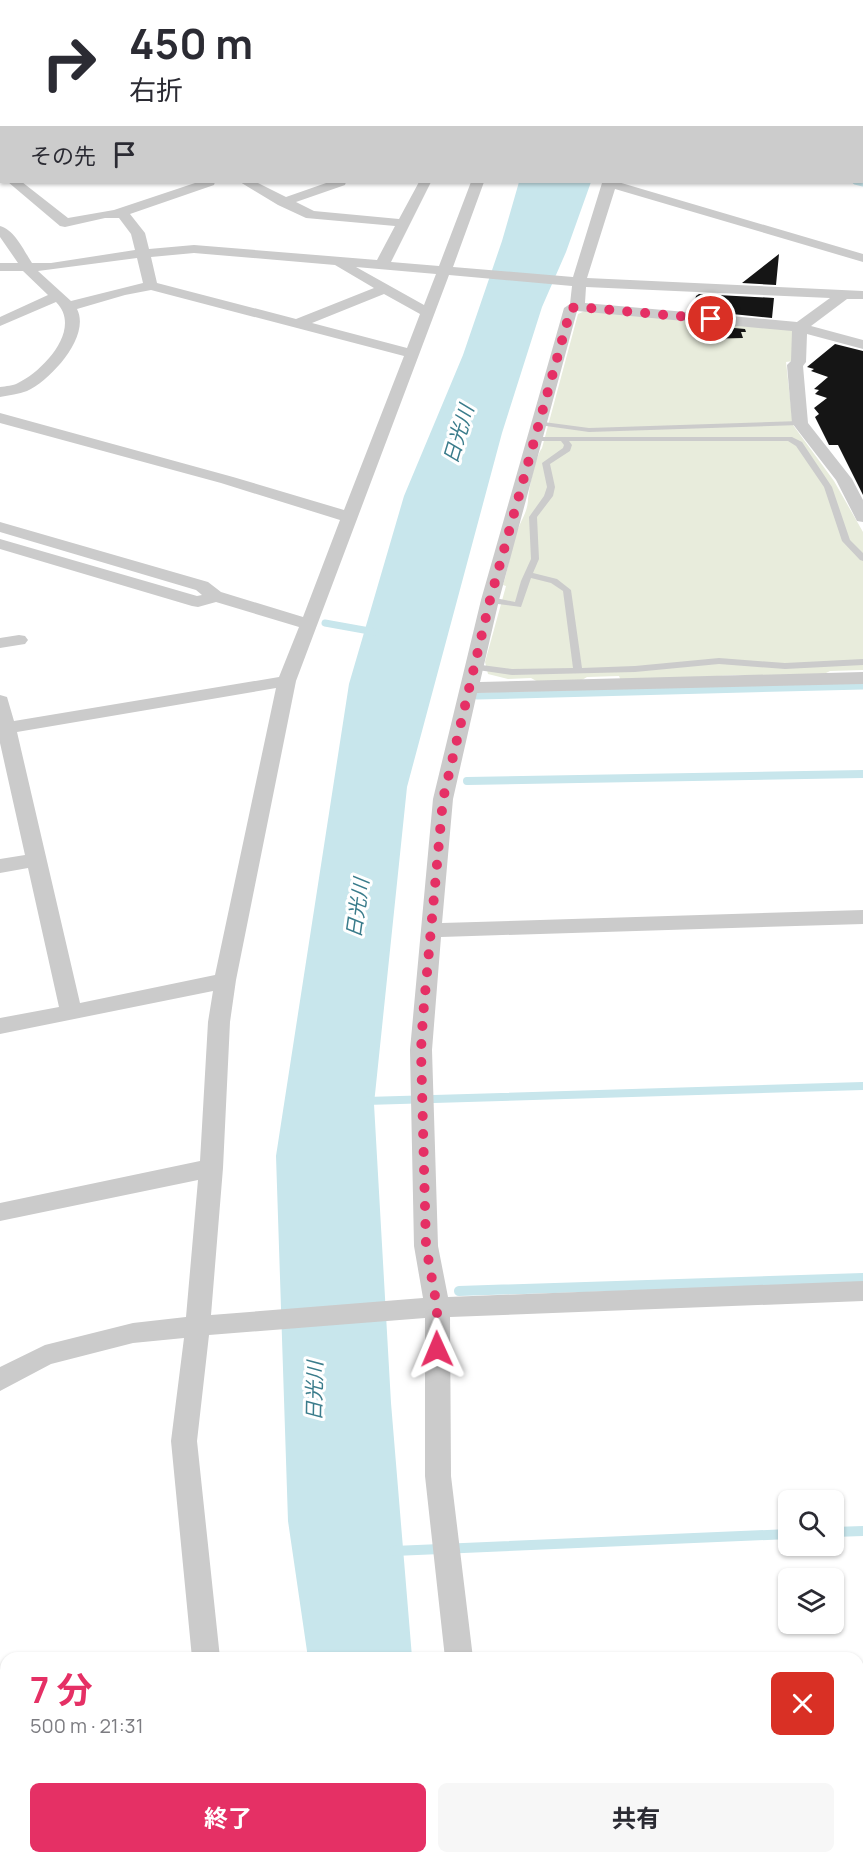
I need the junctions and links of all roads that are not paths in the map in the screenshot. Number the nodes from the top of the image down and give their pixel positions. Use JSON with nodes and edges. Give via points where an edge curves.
{"nodes":[{"id":1,"x":14,"y":183,"type":"edge"},
{"id":2,"x":206,"y":183,"type":"edge"},
{"id":3,"x":250,"y":183,"type":"edge"},
{"id":4,"x":337,"y":183,"type":"edge"},
{"id":5,"x":424,"y":183,"type":"edge"},
{"id":6,"x":478,"y":183,"type":"edge"},
{"id":7,"x":610,"y":183,"type":"edge"},
{"id":8,"x":613,"y":183,"type":"edge"},
{"id":9,"x":283,"y":201,"type":"junction"},
{"id":10,"x":118,"y":213,"type":"junction"},
{"id":11,"x":404,"y":223,"type":"junction"},
{"id":12,"x":4,"y":237,"type":"edge"},
{"id":13,"x":144,"y":253,"type":"junction"},
{"id":14,"x":863,"y":258,"type":"edge"},
{"id":15,"x":336,"y":262,"type":"junction"},
{"id":16,"x":382,"y":266,"type":"junction"},
{"id":17,"x":0,"y":267,"type":"edge"},
{"id":18,"x":28,"y":268,"type":"junction"},
{"id":19,"x":444,"y":271,"type":"junction"},
{"id":20,"x":579,"y":282,"type":"junction"},
{"id":21,"x":151,"y":286,"type":"junction"},
{"id":22,"x":385,"y":289,"type":"junction"},
{"id":23,"x":843,"y":295,"type":"junction"},
{"id":24,"x":863,"y":295,"type":"edge"},
{"id":25,"x":63,"y":302,"type":"junction"},
{"id":26,"x":578,"y":307,"type":"junction"},
{"id":27,"x":428,"y":313,"type":"junction"},
{"id":28,"x":0,"y":322,"type":"edge"},
{"id":29,"x":297,"y":324,"type":"junction"},
{"id":30,"x":800,"y":327,"type":"junction"},
{"id":31,"x":863,"y":345,"type":"edge"},
{"id":32,"x":413,"y":354,"type":"junction"},
{"id":33,"x":0,"y":392,"type":"edge"},
{"id":34,"x":0,"y":418,"type":"edge"},
{"id":35,"x":800,"y":423,"type":"junction"},
{"id":36,"x":771,"y":425,"type":"junction"},
{"id":37,"x":677,"y":428,"type":"junction"},
{"id":38,"x":537,"y":431,"type":"junction"},
{"id":39,"x":774,"y":437,"type":"junction"},
{"id":40,"x":679,"y":438,"type":"junction"},
{"id":41,"x":564,"y":440,"type":"junction"},
{"id":42,"x":349,"y":517,"type":"junction"},
{"id":43,"x":863,"y":517,"type":"edge"},
{"id":44,"x":0,"y":527,"type":"edge"},
{"id":45,"x":0,"y":544,"type":"edge"},
{"id":46,"x":863,"y":558,"type":"edge"},
{"id":47,"x":528,"y":575,"type":"junction"},
{"id":48,"x":215,"y":596,"type":"junction"},
{"id":49,"x":490,"y":600,"type":"junction"},
{"id":50,"x":309,"y":624,"type":"junction"},
{"id":51,"x":19,"y":640,"type":"dead end"},
{"id":52,"x":0,"y":643,"type":"edge"},
{"id":53,"x":863,"y":662,"type":"edge"},
{"id":54,"x":474,"y":667,"type":"junction"},
{"id":55,"x":578,"y":671,"type":"junction"},
{"id":56,"x":612,"y":677,"type":"junction"},
{"id":57,"x":863,"y":678,"type":"edge"},
{"id":58,"x":287,"y":681,"type":"junction"},
{"id":59,"x":469,"y":688,"type":"junction"},
{"id":60,"x":0,"y":701,"type":"edge"},
{"id":61,"x":2,"y":729,"type":"edge"},
{"id":62,"x":37,"y":860,"type":"junction"},
{"id":63,"x":0,"y":866,"type":"edge"},
{"id":64,"x":863,"y":917,"type":"edge"},
{"id":65,"x":430,"y":930,"type":"junction"},
{"id":66,"x":225,"y":980,"type":"junction"},
{"id":67,"x":71,"y":1013,"type":"junction"},
{"id":68,"x":0,"y":1026,"type":"edge"},
{"id":69,"x":211,"y":1168,"type":"junction"},
{"id":70,"x":0,"y":1212,"type":"edge"},
{"id":71,"x":863,"y":1291,"type":"edge"},
{"id":72,"x":431,"y":1307,"type":"junction"},
{"id":73,"x":203,"y":1325,"type":"junction"},
{"id":74,"x":0,"y":1380,"type":"edge"},
{"id":75,"x":205,"y":1652,"type":"edge"},
{"id":76,"x":458,"y":1652,"type":"edge"}],
"edges":[{"from":1,"to":10,"type":"street","via":[[64,223]]},
{"from":2,"to":10,"type":"street"},
{"from":3,"to":9,"type":"street"},
{"from":4,"to":9,"type":"street"},
{"from":5,"to":11,"type":"street"},
{"from":6,"to":19,"type":"street"},
{"from":7,"to":20,"type":"street"},
{"from":8,"to":14,"type":"street"},
{"from":9,"to":11,"type":"street","via":[[311,215]]},
{"from":10,"to":13,"type":"street","via":[[138,233]]},
{"from":11,"to":16,"type":"street"},
{"from":12,"to":18,"type":"street"},
{"from":13,"to":15,"type":"street","via":[[211,249]]},
{"from":13,"to":18,"type":"street"},
{"from":13,"to":21,"type":"street"},
{"from":15,"to":16,"type":"street"},
{"from":15,"to":22,"type":"street"},
{"from":16,"to":19,"type":"street"},
{"from":17,"to":18,"type":"street"},
{"from":18,"to":25,"type":"street"},
{"from":19,"to":20,"type":"street"},
{"from":19,"to":27,"type":"street"},
{"from":20,"to":23,"type":"street"},
{"from":20,"to":26,"type":"street"},
{"from":21,"to":25,"type":"street"},
{"from":21,"to":29,"type":"street"},
{"from":22,"to":27,"type":"street"},
{"from":22,"to":29,"type":"street"},
{"from":23,"to":24,"type":"street"},
{"from":23,"to":30,"type":"street"},
{"from":25,"to":28,"type":"street"},
{"from":25,"to":33,"type":"street","via":[[72,314],[74,329],[66,344],[52,362],[22,387]]},
{"from":26,"to":30,"type":"street"},
{"from":26,"to":38,"type":"street","via":[[571,308]]},
{"from":27,"to":32,"type":"street"},
{"from":29,"to":32,"type":"street"},
{"from":30,"to":31,"type":"street"},
{"from":30,"to":35,"type":"street","via":[[795,365]]},
{"from":32,"to":42,"type":"street"},
{"from":34,"to":42,"type":"street"},
{"from":35,"to":36,"type":"lane"},
{"from":35,"to":43,"type":"street","via":[[844,479]]},
{"from":36,"to":37,"type":"lane"},
{"from":36,"to":39,"type":"lane"},
{"from":37,"to":38,"type":"lane"},
{"from":37,"to":40,"type":"lane"},
{"from":38,"to":41,"type":"lane"},
{"from":38,"to":49,"type":"street"},
{"from":39,"to":40,"type":"lane"},
{"from":39,"to":46,"type":"lane","via":[[799,444],[828,487],[846,541]]},
{"from":40,"to":41,"type":"lane"},
{"from":41,"to":47,"type":"lane","via":[[567,448],[546,463],[550,490],[533,517],[535,559]]},
{"from":42,"to":50,"type":"street"},
{"from":44,"to":48,"type":"street","via":[[202,586]]},
{"from":45,"to":48,"type":"street","via":[[198,602]]},
{"from":47,"to":49,"type":"lane","via":[[518,605]]},
{"from":47,"to":55,"type":"lane","via":[[554,580],[567,590]]},
{"from":48,"to":50,"type":"street"},
{"from":49,"to":54,"type":"street"},
{"from":50,"to":58,"type":"street"},
{"from":51,"to":52,"type":"street"},
{"from":53,"to":56,"type":"lane","via":[[784,666],[719,661]]},
{"from":54,"to":55,"type":"lane","via":[[512,672]]},
{"from":54,"to":59,"type":"street"},
{"from":55,"to":56,"type":"lane"},
{"from":56,"to":57,"type":"street"},
{"from":56,"to":59,"type":"street"},
{"from":58,"to":61,"type":"street"},
{"from":58,"to":66,"type":"street"},
{"from":59,"to":65,"type":"street","via":[[443,799]]},
{"from":60,"to":61,"type":"street"},
{"from":61,"to":62,"type":"street"},
{"from":62,"to":63,"type":"street"},
{"from":62,"to":67,"type":"street"},
{"from":64,"to":65,"type":"street"},
{"from":65,"to":72,"type":"street","via":[[421,1050]]},
{"from":66,"to":67,"type":"street"},
{"from":66,"to":69,"type":"street"},
{"from":67,"to":68,"type":"street"},
{"from":69,"to":70,"type":"street"},
{"from":69,"to":73,"type":"street"},
{"from":71,"to":72,"type":"street"},
{"from":72,"to":73,"type":"street"},
{"from":72,"to":76,"type":"street","via":[[438,1476]]},
{"from":73,"to":74,"type":"street","via":[[133,1333],[45,1355]]},
{"from":73,"to":75,"type":"street","via":[[184,1441]]}]}
